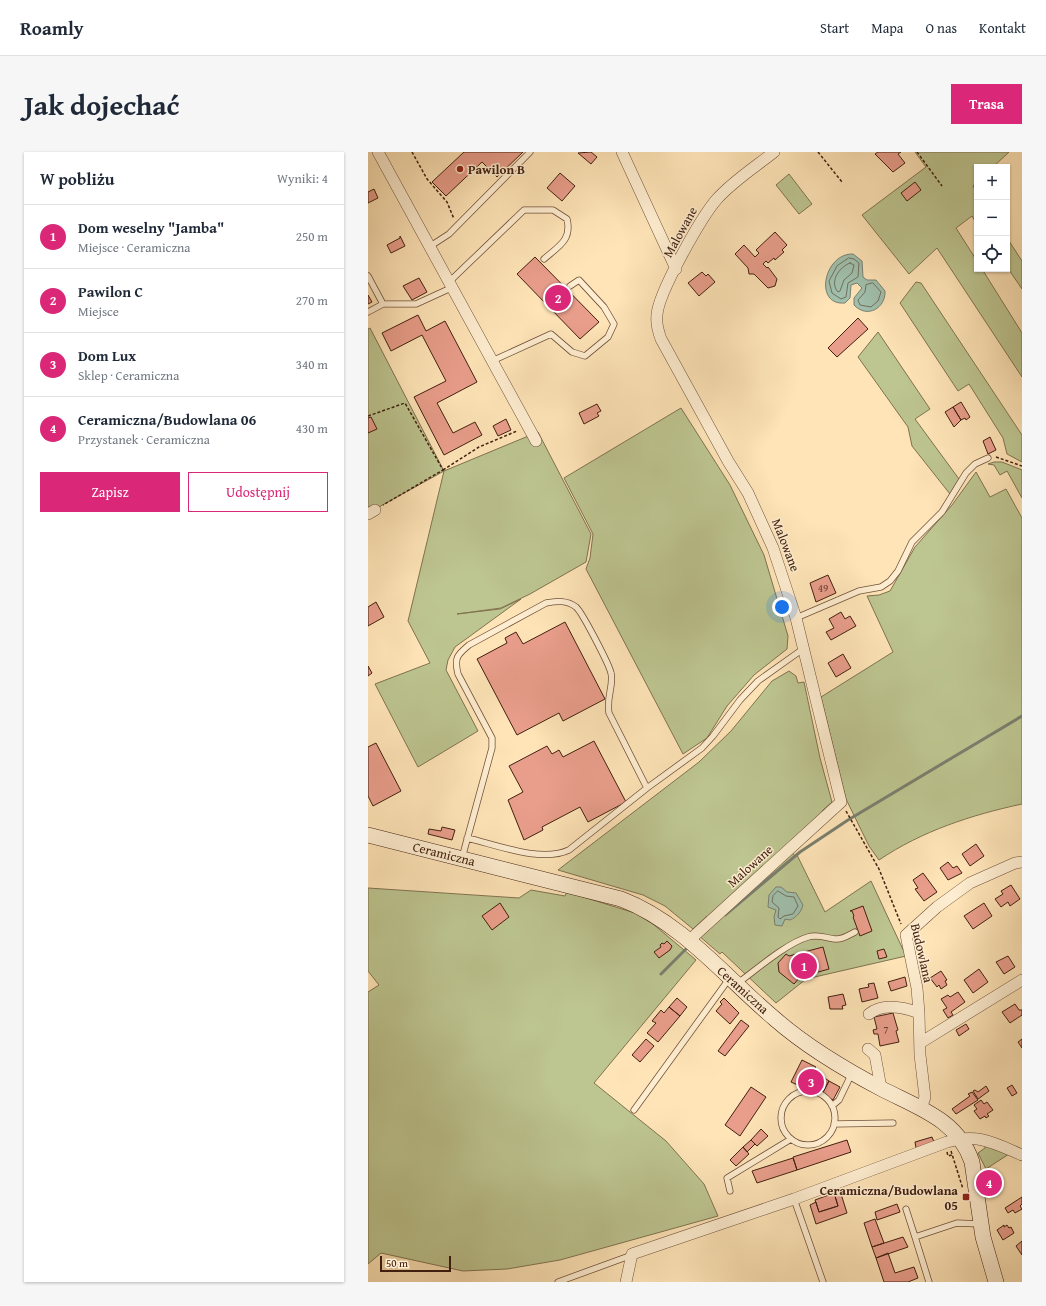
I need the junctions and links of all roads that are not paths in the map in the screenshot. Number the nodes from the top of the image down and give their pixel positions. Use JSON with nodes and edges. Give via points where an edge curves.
{"nodes":[{"id":1,"x":378,"y":152,"type":"edge"},
{"id":2,"x":530,"y":152,"type":"edge"},
{"id":3,"x":622,"y":152,"type":"edge"},
{"id":4,"x":774,"y":152,"type":"edge"},
{"id":5,"x":429,"y":247,"type":"junction"},
{"id":6,"x":544,"y":259,"type":"dead end"},
{"id":7,"x":676,"y":269,"type":"junction"},
{"id":8,"x":368,"y":276,"type":"edge"},
{"id":9,"x":450,"y":285,"type":"junction"},
{"id":10,"x":570,"y":286,"type":"dead end"},
{"id":11,"x":383,"y":304,"type":"junction"},
{"id":12,"x":368,"y":312,"type":"edge"},
{"id":13,"x":492,"y":362,"type":"junction"},
{"id":14,"x":536,"y":441,"type":"dead end"},
{"id":15,"x":988,"y":458,"type":"road end"},
{"id":16,"x":796,"y":618,"type":"junction"},
{"id":17,"x":804,"y":649,"type":"junction"},
{"id":18,"x":647,"y":788,"type":"junction"},
{"id":19,"x":368,"y":835,"type":"edge"},
{"id":20,"x":467,"y":838,"type":"junction"},
{"id":21,"x":462,"y":859,"type":"junction"},
{"id":22,"x":1022,"y":862,"type":"edge"},
{"id":23,"x":855,"y":932,"type":"dead end"},
{"id":24,"x":691,"y":944,"type":"junction"},
{"id":25,"x":1022,"y":980,"type":"edge"},
{"id":26,"x":733,"y":981,"type":"junction"},
{"id":27,"x":919,"y":1013,"type":"junction"},
{"id":28,"x":869,"y":1014,"type":"dead end"},
{"id":29,"x":920,"y":1043,"type":"junction"},
{"id":30,"x":868,"y":1048,"type":"dead end"},
{"id":31,"x":852,"y":1073,"type":"junction"},
{"id":32,"x":881,"y":1088,"type":"junction"},
{"id":33,"x":832,"y":1106,"type":"junction"},
{"id":34,"x":921,"y":1109,"type":"junction"},
{"id":35,"x":634,"y":1110,"type":"dead end"},
{"id":36,"x":893,"y":1123,"type":"dead end"},
{"id":37,"x":834,"y":1124,"type":"junction"},
{"id":38,"x":960,"y":1138,"type":"junction"},
{"id":39,"x":791,"y":1139,"type":"junction"},
{"id":40,"x":1022,"y":1155,"type":"edge"},
{"id":41,"x":730,"y":1191,"type":"dead end"},
{"id":42,"x":794,"y":1199,"type":"junction"},
{"id":43,"x":906,"y":1209,"type":"dead end"},
{"id":44,"x":981,"y":1224,"type":"junction"},
{"id":45,"x":915,"y":1237,"type":"junction"},
{"id":46,"x":632,"y":1254,"type":"junction"},
{"id":47,"x":558,"y":1282,"type":"edge"},
{"id":48,"x":626,"y":1282,"type":"edge"},
{"id":49,"x":823,"y":1282,"type":"edge"},
{"id":50,"x":929,"y":1282,"type":"edge"},
{"id":51,"x":996,"y":1282,"type":"edge"}],
"edges":[{"from":1,"to":5,"type":"street"},
{"from":2,"to":5,"type":"lane","via":[[457,226],[441,241]]},
{"from":3,"to":7,"type":"street"},
{"from":4,"to":7,"type":"street","name":"Malowane","via":[[717,198],[705,214]]},
{"from":5,"to":9,"type":"street"},
{"from":6,"to":9,"type":"lane","via":[[564,242],[569,229],[567,219],[553,210],[524,210]]},
{"from":7,"to":16,"type":"street","name":"Malowane","via":[[660,300],[657,314],[659,332],[756,509],[773,548]]},
{"from":8,"to":11,"type":"lane"},
{"from":9,"to":11,"type":"lane","via":[[416,304]]},
{"from":9,"to":13,"type":"street"},
{"from":10,"to":13,"type":"lane","via":[[579,280],[604,307],[614,324],[608,338],[585,356],[572,352],[552,334]]},
{"from":11,"to":12,"type":"lane"},
{"from":13,"to":14,"type":"street"},
{"from":15,"to":16,"type":"lane","via":[[975,464],[966,473],[942,512],[912,542],[898,571],[890,581],[881,587],[859,591]]},
{"from":16,"to":17,"type":"street","name":"Malowane"},
{"from":17,"to":18,"type":"lane","via":[[758,680],[702,748]]},
{"from":17,"to":24,"type":"street","name":"Malowane","via":[[841,802],[694,936]]},
{"from":18,"to":20,"type":"lane","via":[[569,850],[559,855],[528,853]]},
{"from":18,"to":20,"type":"lane","via":[[610,717],[607,702],[611,672],[585,620],[577,608],[568,603],[546,603],[469,645],[459,654],[456,664],[458,674],[492,738],[492,748]]},
{"from":19,"to":21,"type":"street","name":"Ceramiczna"},
{"from":20,"to":21,"type":"lane"},
{"from":21,"to":24,"type":"street","name":"Ceramiczna","via":[[641,906]]},
{"from":22,"to":27,"type":"street","name":"Budowlana","via":[[1015,862],[970,883],[937,907],[906,935],[917,988]]},
{"from":23,"to":26,"type":"lane","via":[[842,938],[810,936],[797,941]]},
{"from":24,"to":26,"type":"street","name":"Ceramiczna"},
{"from":25,"to":29,"type":"street"},
{"from":26,"to":31,"type":"street","name":"Ceramiczna","via":[[805,1043]]},
{"from":26,"to":35,"type":"lane"},
{"from":27,"to":28,"type":"street","via":[[895,1007]]},
{"from":27,"to":29,"type":"street","name":"Budowlana"},
{"from":29,"to":34,"type":"street","name":"Budowlana","via":[[925,1097]]},
{"from":30,"to":32,"type":"street","via":[[875,1055]]},
{"from":31,"to":32,"type":"street","name":"Ceramiczna"},
{"from":31,"to":33,"type":"lane","via":[[839,1100]]},
{"from":32,"to":34,"type":"street","name":"Ceramiczna"},
{"from":33,"to":37,"type":"lane","via":[[835,1114]]},
{"from":33,"to":39,"type":"lane","via":[[827,1099],[811,1092],[794,1095],[788,1100],[781,1116],[785,1133]]},
{"from":34,"to":38,"type":"street","name":"Ceramiczna","via":[[946,1123]]},
{"from":36,"to":37,"type":"lane"},
{"from":37,"to":39,"type":"lane","via":[[831,1132],[817,1144],[799,1144]]},
{"from":38,"to":40,"type":"street","via":[[983,1138]]},
{"from":38,"to":42,"type":"street"},
{"from":38,"to":44,"type":"street","name":"Ceramiczna","via":[[972,1162]]},
{"from":39,"to":41,"type":"lane","via":[[727,1178]]},
{"from":42,"to":46,"type":"street"},
{"from":42,"to":49,"type":"lane"},
{"from":43,"to":45,"type":"lane"},
{"from":44,"to":45,"type":"lane","via":[[957,1223]]},
{"from":44,"to":51,"type":"street","name":"Ceramiczna"},
{"from":45,"to":50,"type":"lane"},
{"from":46,"to":47,"type":"lane"},
{"from":46,"to":48,"type":"street"}]}
